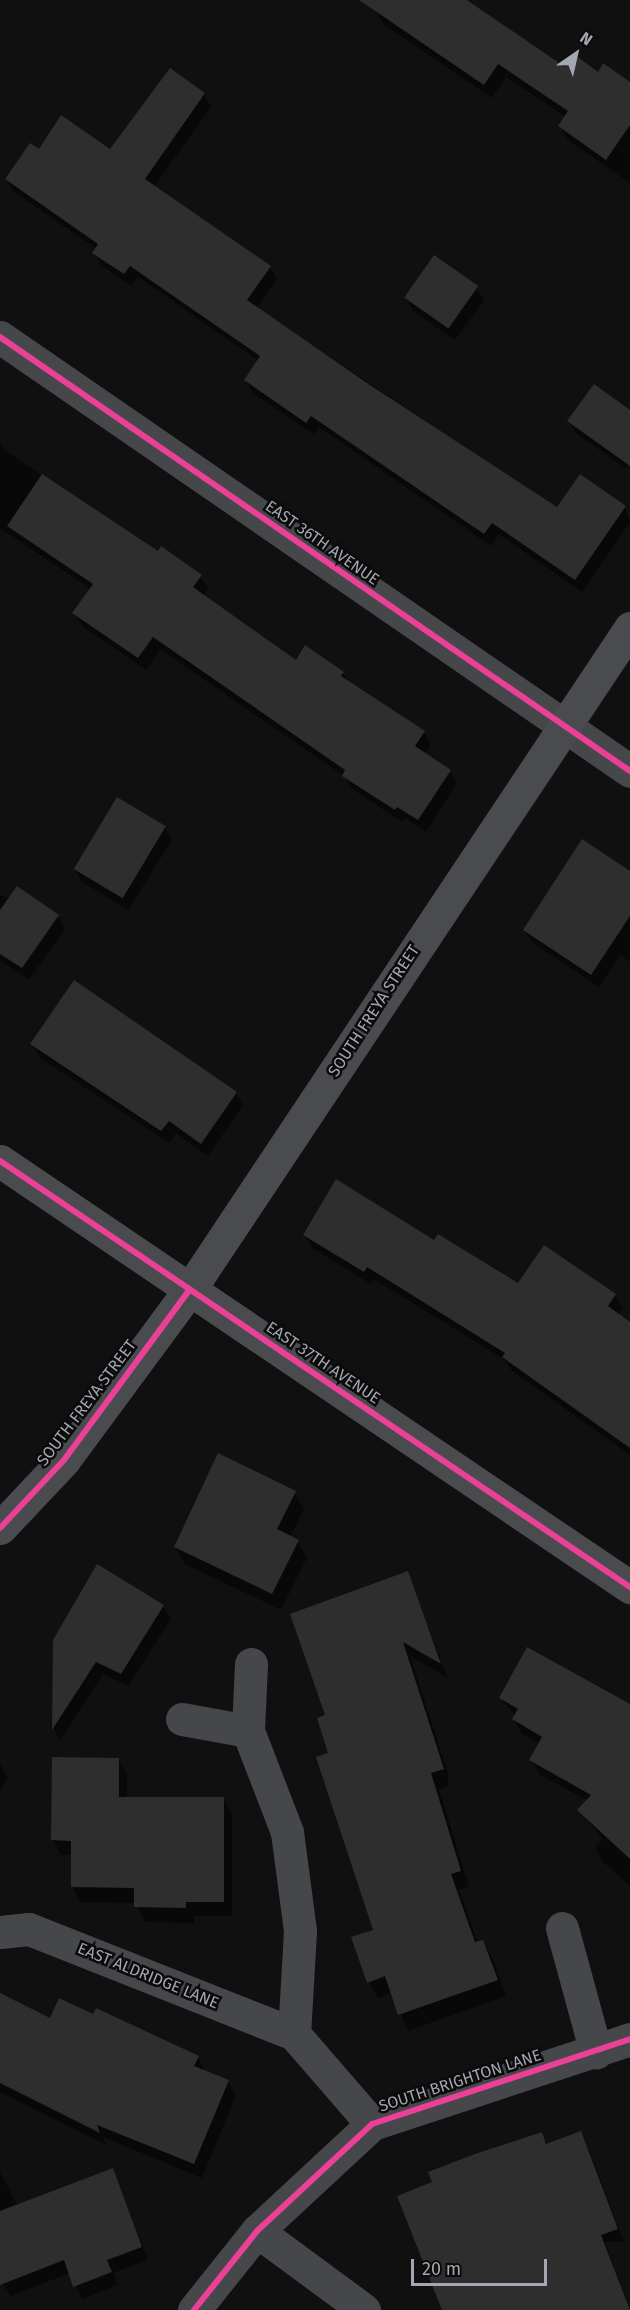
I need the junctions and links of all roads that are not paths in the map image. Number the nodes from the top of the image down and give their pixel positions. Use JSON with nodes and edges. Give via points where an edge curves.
{"nodes":[{"id":1,"x":0,"y":337,"type":"edge"},
{"id":2,"x":630,"y":628,"type":"edge"},
{"id":3,"x":563,"y":726,"type":"junction"},
{"id":4,"x":630,"y":771,"type":"edge"},
{"id":5,"x":0,"y":1161,"type":"edge"},
{"id":6,"x":190,"y":1289,"type":"junction"},
{"id":7,"x":0,"y":1528,"type":"edge"},
{"id":8,"x":630,"y":1587,"type":"edge"},
{"id":9,"x":250,"y":1664,"type":"dead end"},
{"id":10,"x":182,"y":1719,"type":"dead end"},
{"id":11,"x":248,"y":1731,"type":"junction"},
{"id":12,"x":562,"y":1928,"type":"dead end"},
{"id":13,"x":0,"y":1932,"type":"edge"},
{"id":14,"x":294,"y":2034,"type":"junction"},
{"id":15,"x":630,"y":2039,"type":"edge"},
{"id":16,"x":596,"y":2052,"type":"junction"},
{"id":17,"x":372,"y":2124,"type":"junction"},
{"id":18,"x":257,"y":2231,"type":"junction"},
{"id":19,"x":194,"y":2310,"type":"edge"},
{"id":20,"x":364,"y":2310,"type":"edge"}],
"edges":[{"from":1,"to":3,"type":"street","name":"EAST 36TH AVENUE"},
{"from":2,"to":3,"type":"main road","name":"SOUTH FREYA STREET"},
{"from":3,"to":4,"type":"street","name":"EAST 36TH AVENUE"},
{"from":3,"to":6,"type":"main road","name":"SOUTH FREYA STREET"},
{"from":5,"to":6,"type":"main road","name":"EAST 37TH AVENUE"},
{"from":6,"to":7,"type":"main road","name":"SOUTH FREYA STREET","via":[[64,1460]]},
{"from":6,"to":8,"type":"main road","name":"EAST 37TH AVENUE"},
{"from":9,"to":11,"type":"street"},
{"from":10,"to":11,"type":"street"},
{"from":11,"to":14,"type":"street","via":[[286,1832],[300,1931]]},
{"from":12,"to":16,"type":"street"},
{"from":13,"to":14,"type":"street","name":"EAST ALDRIDGE LANE","via":[[29,1929]]},
{"from":14,"to":17,"type":"street"},
{"from":15,"to":16,"type":"street","name":"SOUTH BRIGHTON LANE"},
{"from":16,"to":17,"type":"street","name":"SOUTH BRIGHTON LANE"},
{"from":17,"to":18,"type":"street","name":"SOUTH BRIGHTON LANE"},
{"from":18,"to":19,"type":"street","name":"SOUTH BRIGHTON LANE"},
{"from":18,"to":20,"type":"street"}]}
